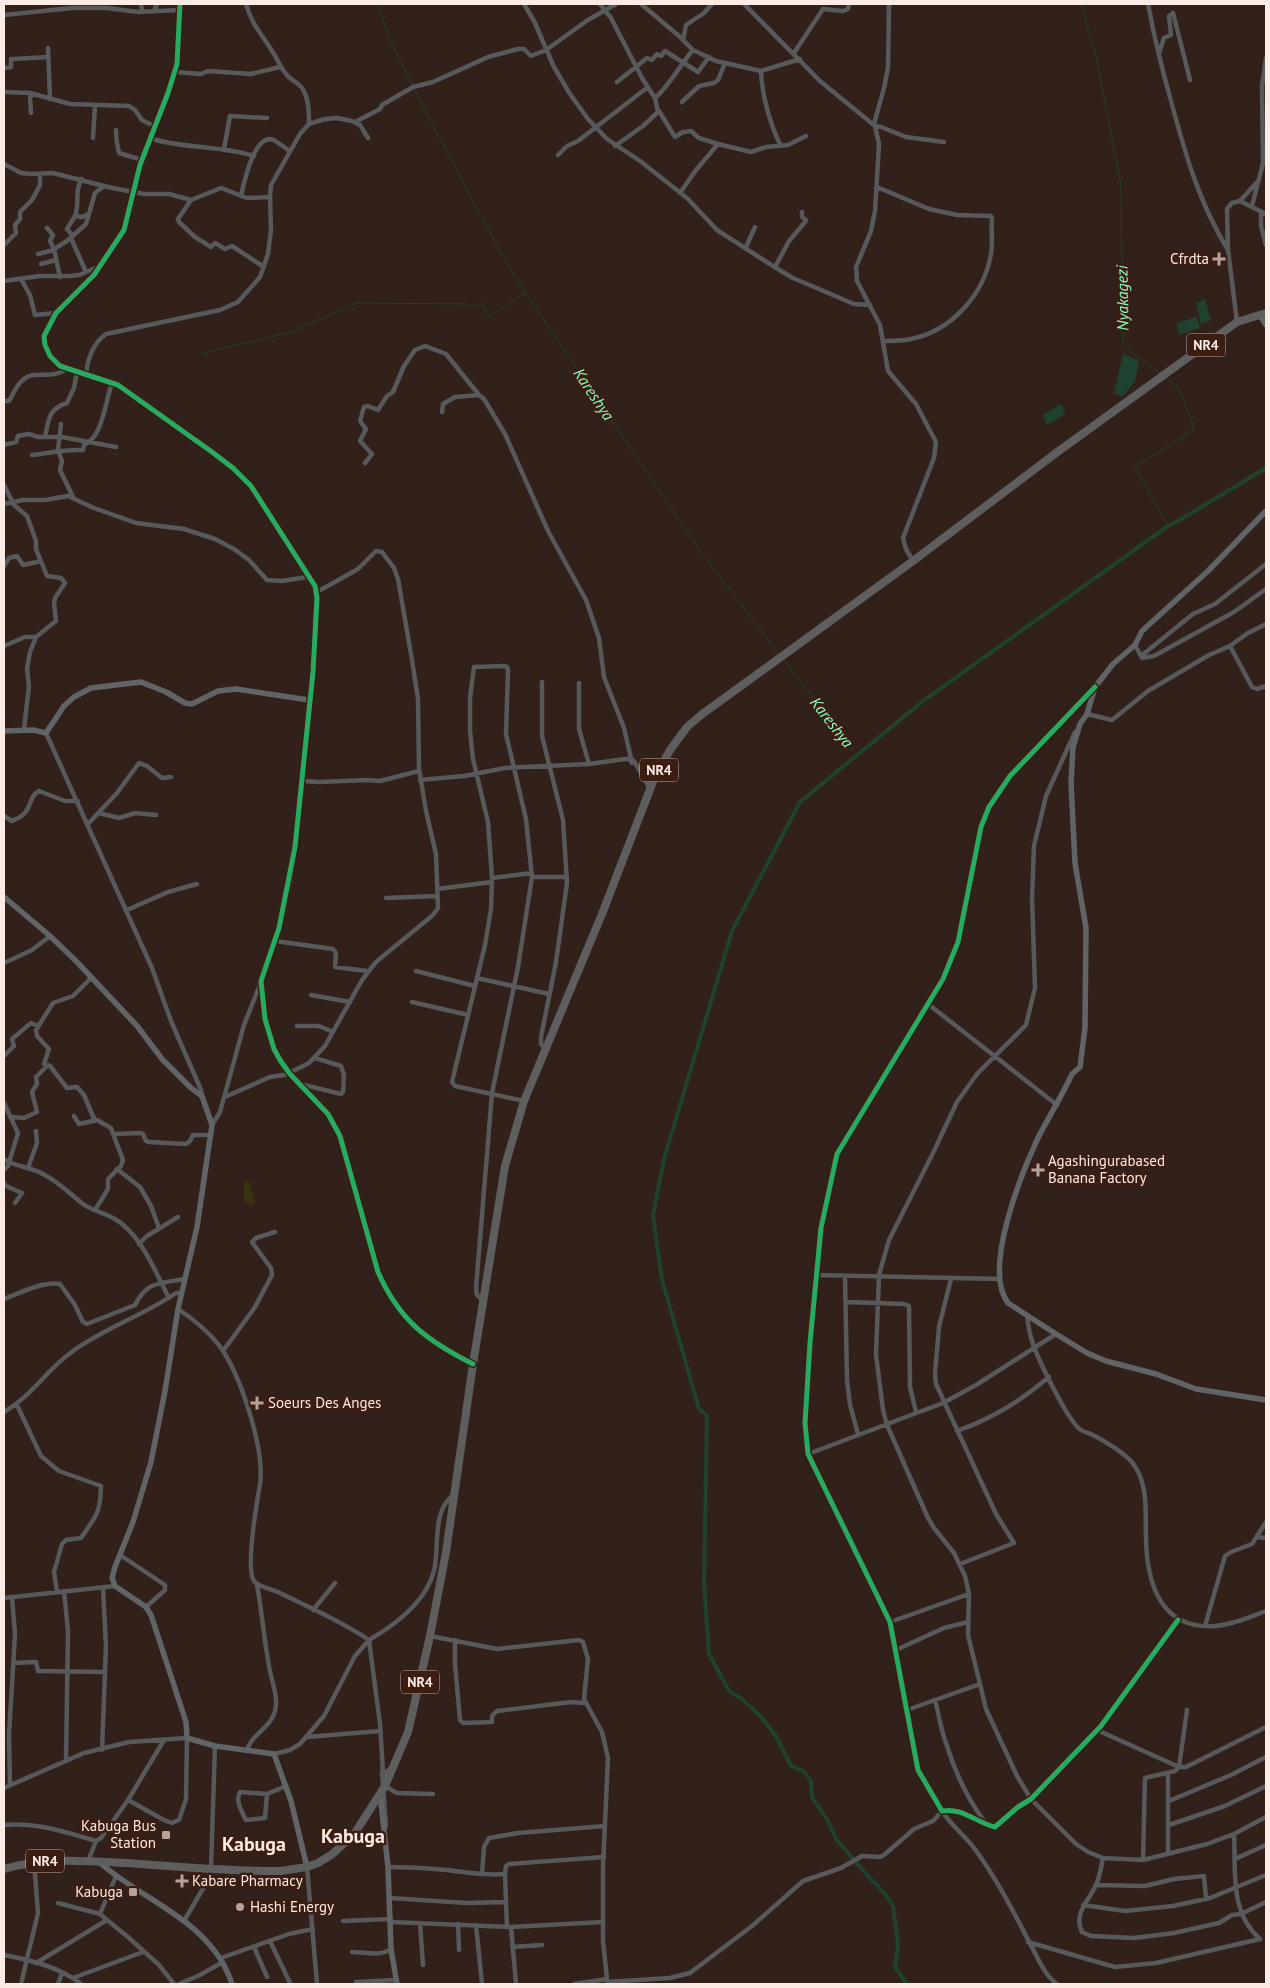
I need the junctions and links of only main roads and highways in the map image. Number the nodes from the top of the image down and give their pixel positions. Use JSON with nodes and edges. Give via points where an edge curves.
{"nodes":[{"id":1,"x":1262,"y":313,"type":"edge"},
{"id":2,"x":4,"y":1869,"type":"edge"}],
"edges":[{"from":1,"to":2,"type":"highway","number":"NR4","via":[[1237,322],[1056,453],[687,727],[670,750],[650,789],[606,905],[524,1101],[505,1166],[446,1552],[430,1636],[410,1724],[395,1764],[360,1826],[331,1855],[307,1867],[281,1871],[88,1861],[34,1862]]}]}
